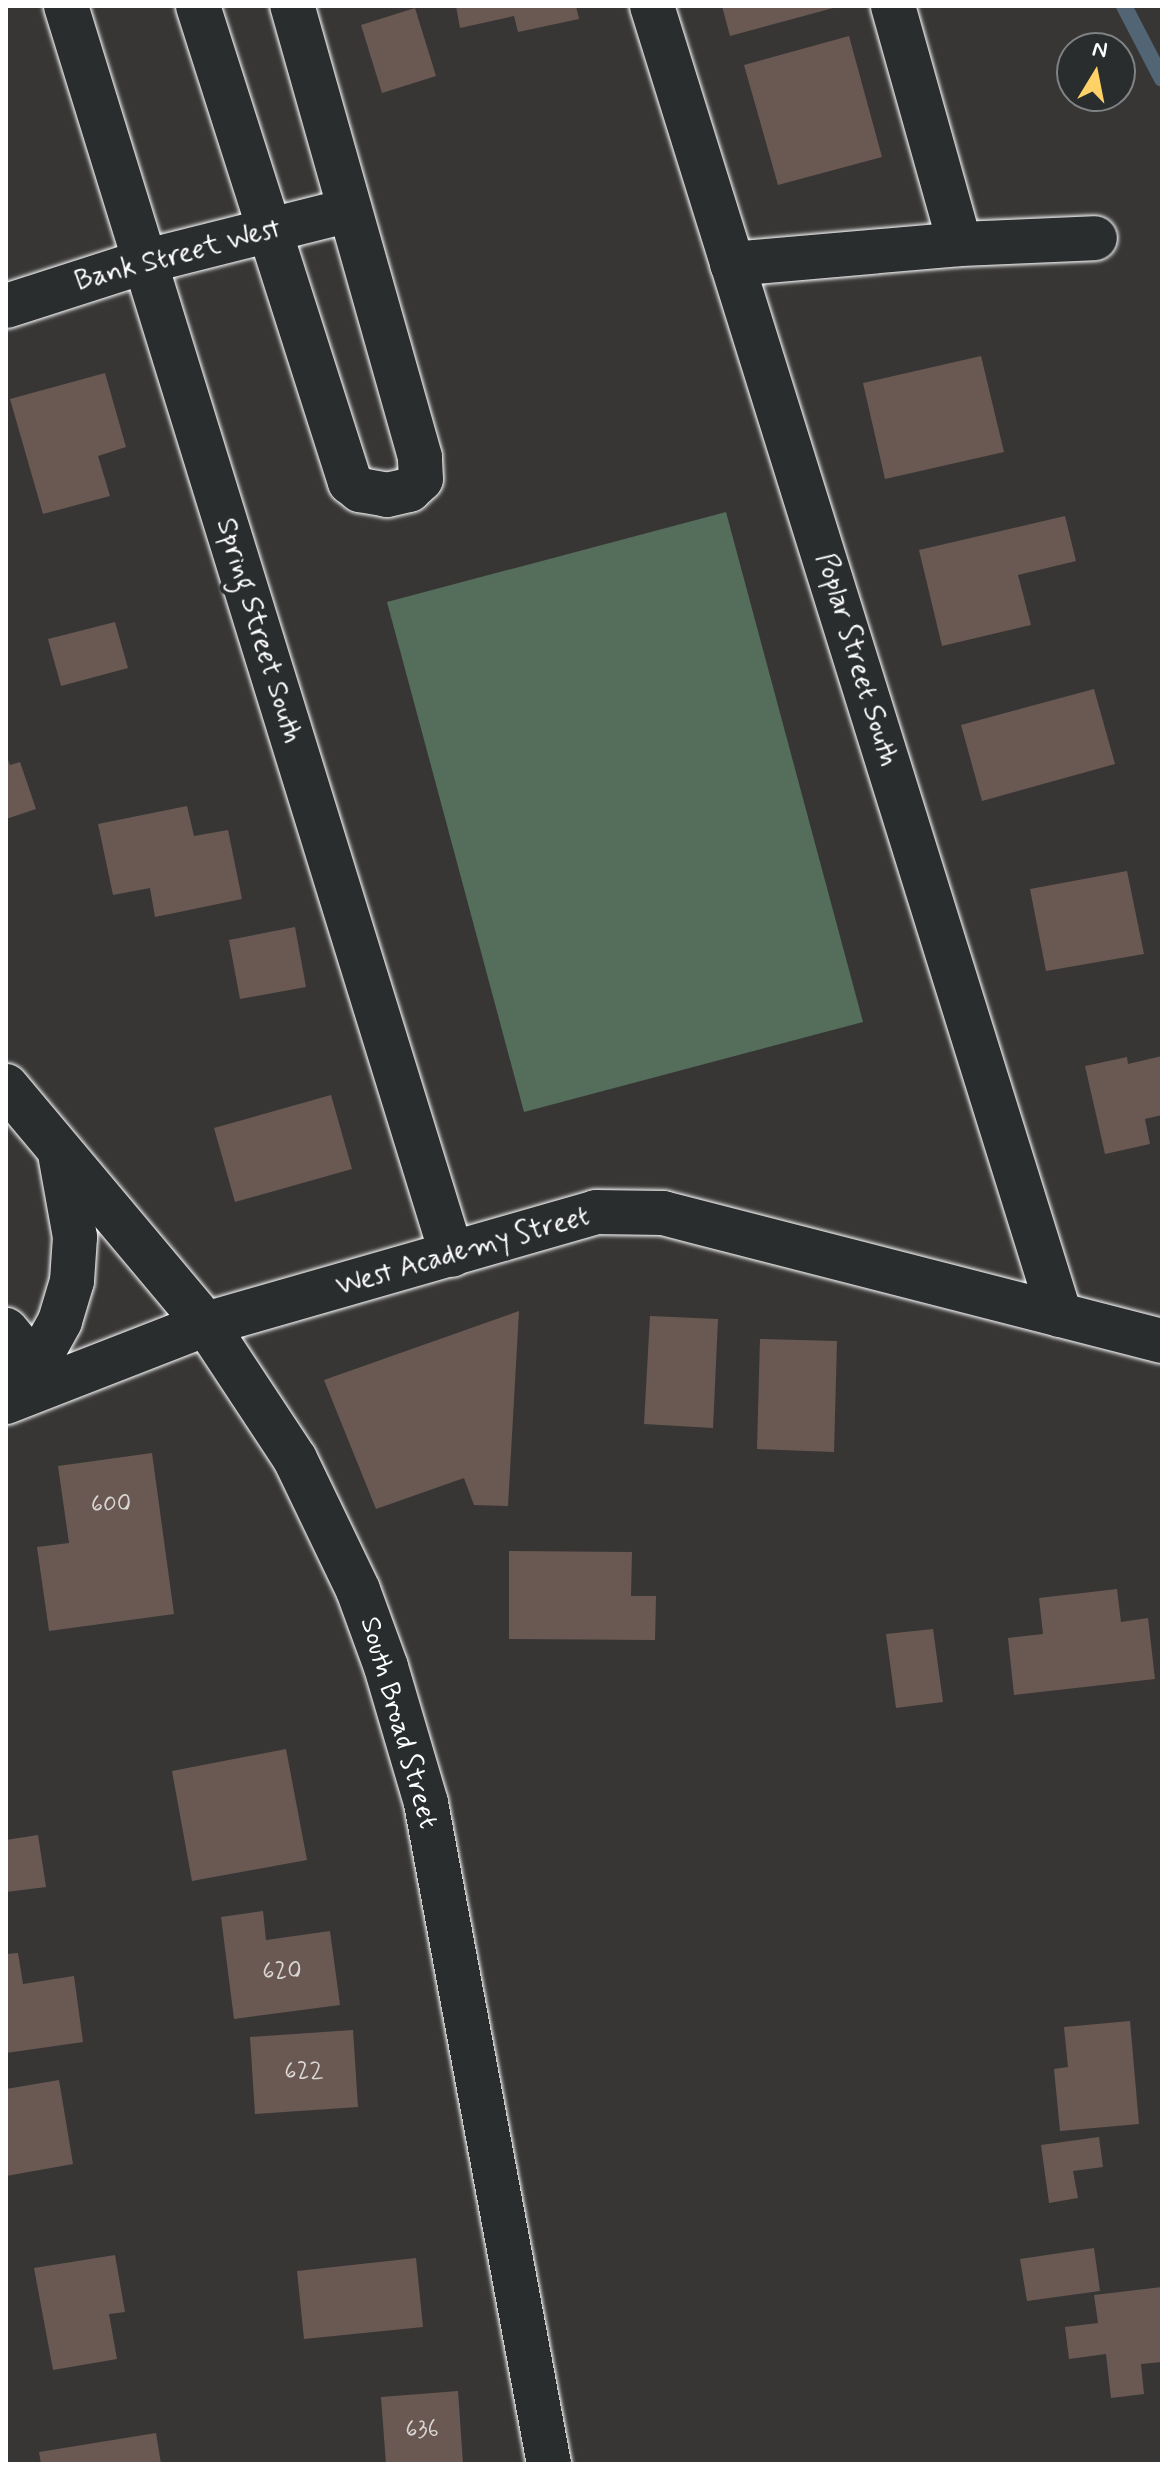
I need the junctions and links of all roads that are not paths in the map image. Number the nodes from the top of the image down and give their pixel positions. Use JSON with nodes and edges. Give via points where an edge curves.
{"nodes":[{"id":1,"x":66,"y":6,"type":"edge"},
{"id":2,"x":198,"y":6,"type":"edge"},
{"id":3,"x":292,"y":6,"type":"edge"},
{"id":4,"x":652,"y":6,"type":"edge"},
{"id":5,"x":893,"y":6,"type":"edge"},
{"id":6,"x":350,"y":210,"type":"junction"},
{"id":7,"x":271,"y":230,"type":"junction"},
{"id":8,"x":1095,"y":238,"type":"dead end"},
{"id":9,"x":960,"y":244,"type":"junction"},
{"id":10,"x":143,"y":262,"type":"junction"},
{"id":11,"x":732,"y":264,"type":"junction"},
{"id":12,"x":6,"y":306,"type":"edge"},
{"id":13,"x":6,"y":1086,"type":"edge"},
{"id":14,"x":60,"y":1151,"type":"junction"},
{"id":15,"x":452,"y":1255,"type":"junction"},
{"id":16,"x":1060,"y":1315,"type":"junction"},
{"id":17,"x":206,"y":1324,"type":"junction"},
{"id":18,"x":1162,"y":1341,"type":"edge"},
{"id":19,"x":24,"y":1366,"type":"edge"},
{"id":20,"x":6,"y":1402,"type":"edge"},
{"id":21,"x":549,"y":2464,"type":"edge"}],
"edges":[{"from":1,"to":10,"type":"street","name":"Spring Street South"},
{"from":2,"to":7,"type":"street"},
{"from":3,"to":6,"type":"street"},
{"from":4,"to":11,"type":"street","name":"Poplar Street South"},
{"from":5,"to":9,"type":"street"},
{"from":6,"to":7,"type":"street","name":"Bank Street West"},
{"from":6,"to":7,"type":"street","via":[[420,457],[421,479],[409,490],[387,495],[360,490],[350,482]]},
{"from":7,"to":10,"type":"street","name":"Bank Street West"},
{"from":8,"to":9,"type":"street"},
{"from":9,"to":11,"type":"street"},
{"from":10,"to":12,"type":"street","name":"Bank Street West"},
{"from":10,"to":15,"type":"street","name":"Spring Street South"},
{"from":11,"to":16,"type":"street","name":"Poplar Street South"},
{"from":13,"to":14,"type":"street","name":"South Broad Street"},
{"from":14,"to":17,"type":"street","name":"South Broad Street"},
{"from":14,"to":19,"type":"street","via":[[75,1237],[72,1281],[60,1321],[43,1352]]},
{"from":15,"to":16,"type":"street","name":"West Academy Street","via":[[596,1212],[663,1213]]},
{"from":15,"to":17,"type":"street","name":"West Academy Street"},
{"from":16,"to":18,"type":"street","name":"West Academy Street"},
{"from":17,"to":19,"type":"street","name":"West Academy Street"},
{"from":17,"to":21,"type":"street","name":"South Broad Street","via":[[295,1459],[358,1590],[386,1667],[426,1803]]},
{"from":19,"to":20,"type":"street","name":"West Academy Street"}]}
